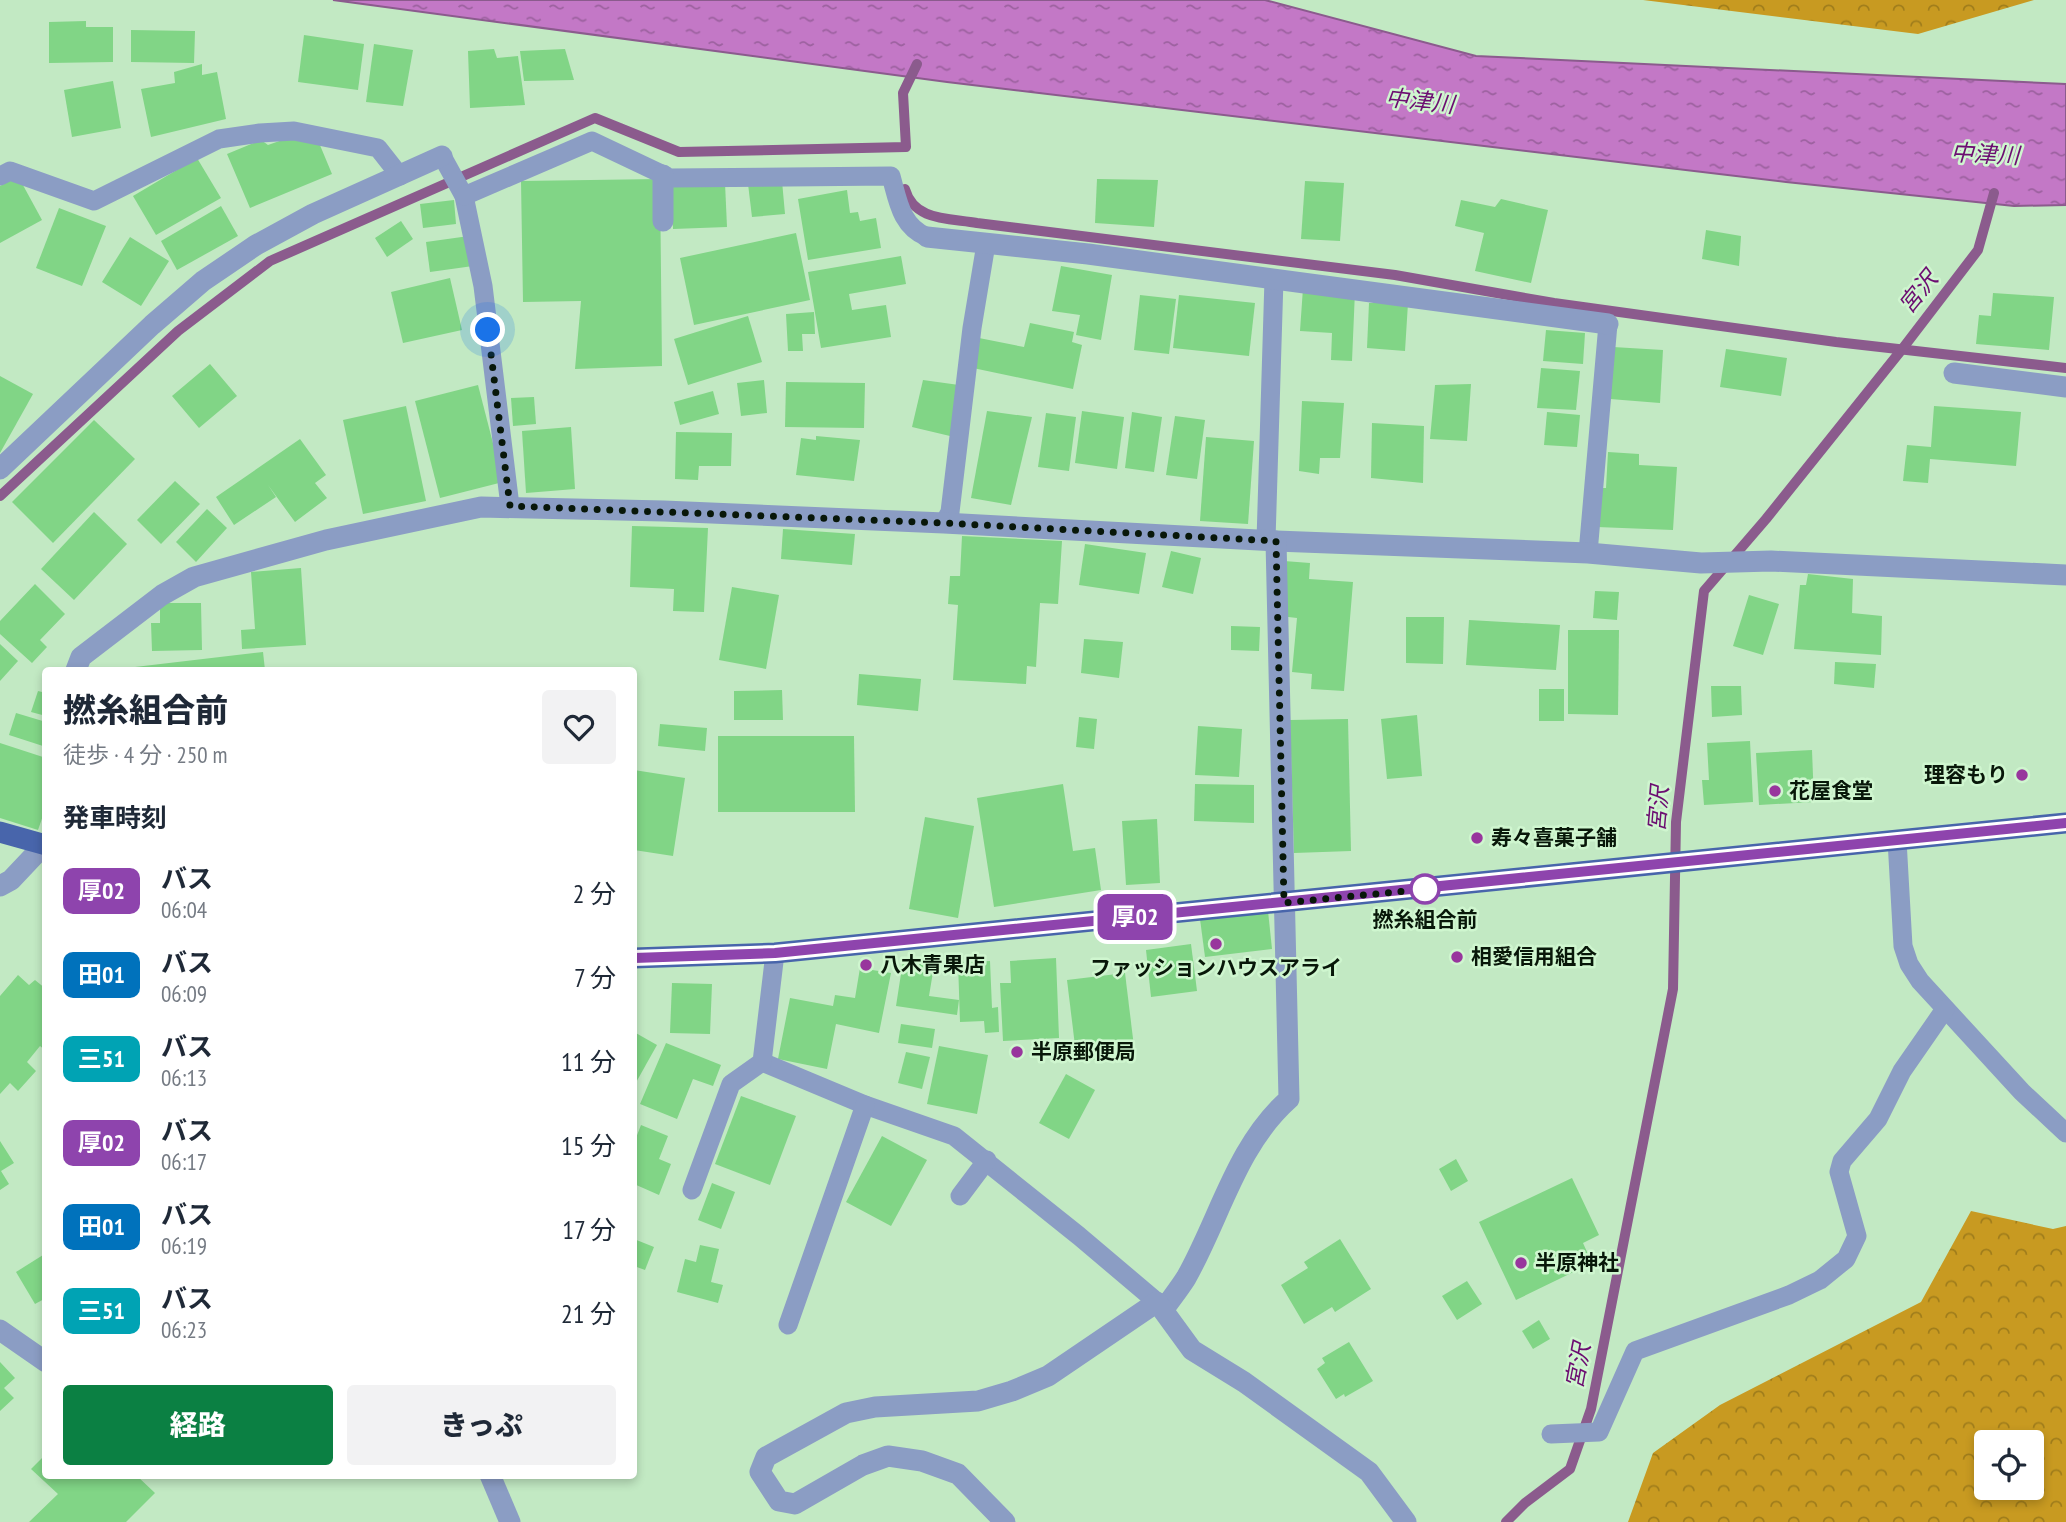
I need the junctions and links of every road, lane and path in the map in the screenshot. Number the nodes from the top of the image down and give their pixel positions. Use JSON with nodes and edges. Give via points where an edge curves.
{"nodes":[{"id":1,"x":442,"y":156,"type":"joint"},
{"id":2,"x":663,"y":175,"type":"junction"},
{"id":3,"x":0,"y":176,"type":"edge"},
{"id":4,"x":400,"y":176,"type":"junction"},
{"id":5,"x":464,"y":197,"type":"junction"},
{"id":6,"x":663,"y":221,"type":"dead end"},
{"id":7,"x":927,"y":237,"type":"joint"},
{"id":8,"x":986,"y":244,"type":"junction"},
{"id":9,"x":1274,"y":279,"type":"junction"},
{"id":10,"x":1608,"y":324,"type":"joint"},
{"id":11,"x":1954,"y":373,"type":"dead end"},
{"id":12,"x":2066,"y":387,"type":"edge"},
{"id":13,"x":0,"y":469,"type":"edge"},
{"id":14,"x":510,"y":506,"type":"junction"},
{"id":15,"x":944,"y":523,"type":"junction"},
{"id":16,"x":1271,"y":541,"type":"junction"},
{"id":17,"x":1588,"y":553,"type":"junction"},
{"id":18,"x":2066,"y":575,"type":"edge"},
{"id":19,"x":77,"y":667,"type":"edge"},
{"id":20,"x":2066,"y":823,"type":"edge"},
{"id":21,"x":0,"y":832,"type":"edge"},
{"id":22,"x":1896,"y":840,"type":"junction"},
{"id":23,"x":42,"y":844,"type":"edge"},
{"id":24,"x":42,"y":848,"type":"edge"},
{"id":25,"x":0,"y":886,"type":"edge"},
{"id":26,"x":1284,"y":903,"type":"junction"},
{"id":27,"x":775,"y":953,"type":"junction"},
{"id":28,"x":637,"y":958,"type":"edge"},
{"id":29,"x":1945,"y":1009,"type":"junction"},
{"id":30,"x":762,"y":1062,"type":"junction"},
{"id":31,"x":865,"y":1105,"type":"junction"},
{"id":32,"x":2066,"y":1133,"type":"edge"},
{"id":33,"x":987,"y":1160,"type":"junction"},
{"id":34,"x":692,"y":1190,"type":"dead end"},
{"id":35,"x":960,"y":1196,"type":"dead end"},
{"id":36,"x":1161,"y":1305,"type":"junction"},
{"id":37,"x":788,"y":1325,"type":"dead end"},
{"id":38,"x":0,"y":1330,"type":"edge"},
{"id":39,"x":42,"y":1359,"type":"edge"},
{"id":40,"x":1551,"y":1434,"type":"dead end"},
{"id":41,"x":492,"y":1479,"type":"edge"},
{"id":42,"x":510,"y":1522,"type":"edge"},
{"id":43,"x":1005,"y":1522,"type":"edge"},
{"id":44,"x":1406,"y":1522,"type":"edge"}],
"edges":[{"from":1,"to":4,"type":"street"},
{"from":1,"to":5,"type":"lane"},
{"from":2,"to":5,"type":"lane","via":[[592,141]]},
{"from":2,"to":6,"type":"street"},
{"from":2,"to":7,"type":"lane","via":[[891,176],[903,218],[915,232]]},
{"from":3,"to":4,"type":"lane","via":[[10,171],[94,201],[219,139],[294,131],[378,148]]},
{"from":4,"to":13,"type":"street","via":[[256,245],[203,281]]},
{"from":5,"to":14,"type":"lane","via":[[482,286]]},
{"from":7,"to":8,"type":"street"},
{"from":8,"to":9,"type":"street"},
{"from":8,"to":15,"type":"lane","via":[[950,512]]},
{"from":9,"to":10,"type":"street"},
{"from":9,"to":16,"type":"lane"},
{"from":10,"to":17,"type":"lane"},
{"from":11,"to":12,"type":"street"},
{"from":14,"to":15,"type":"street"},
{"from":14,"to":19,"type":"street","via":[[481,507],[326,540],[194,577],[162,595],[81,657]]},
{"from":15,"to":16,"type":"street"},
{"from":16,"to":17,"type":"street"},
{"from":16,"to":26,"type":"street"},
{"from":17,"to":18,"type":"street","via":[[1701,563],[1771,561]]},
{"from":20,"to":22,"type":"main road"},
{"from":21,"to":23,"type":"main road"},
{"from":22,"to":26,"type":"main road"},
{"from":22,"to":29,"type":"lane","via":[[1903,946],[1920,981]]},
{"from":24,"to":25,"type":"street"},
{"from":26,"to":27,"type":"main road"},
{"from":26,"to":36,"type":"street","via":[[1289,1099],[1244,1155],[1186,1278]]},
{"from":27,"to":28,"type":"main road"},
{"from":27,"to":30,"type":"lane"},
{"from":29,"to":32,"type":"lane","via":[[2022,1093]]},
{"from":29,"to":40,"type":"lane","via":[[1902,1071],[1878,1119],[1842,1161],[1839,1172],[1857,1236],[1846,1259],[1820,1280],[1789,1295],[1635,1351],[1599,1432]]},
{"from":30,"to":31,"type":"lane"},
{"from":30,"to":34,"type":"lane","via":[[731,1084]]},
{"from":31,"to":33,"type":"lane","via":[[954,1136]]},
{"from":31,"to":37,"type":"lane"},
{"from":33,"to":35,"type":"lane"},
{"from":33,"to":36,"type":"lane"},
{"from":36,"to":43,"type":"street","via":[[1048,1376],[1012,1391],[978,1401],[846,1413],[766,1457],[760,1472],[779,1501],[795,1504],[888,1456],[922,1461],[958,1474]]},
{"from":36,"to":44,"type":"street","via":[[1192,1350],[1369,1472]]},
{"from":38,"to":39,"type":"street"},
{"from":41,"to":42,"type":"street"}]}
